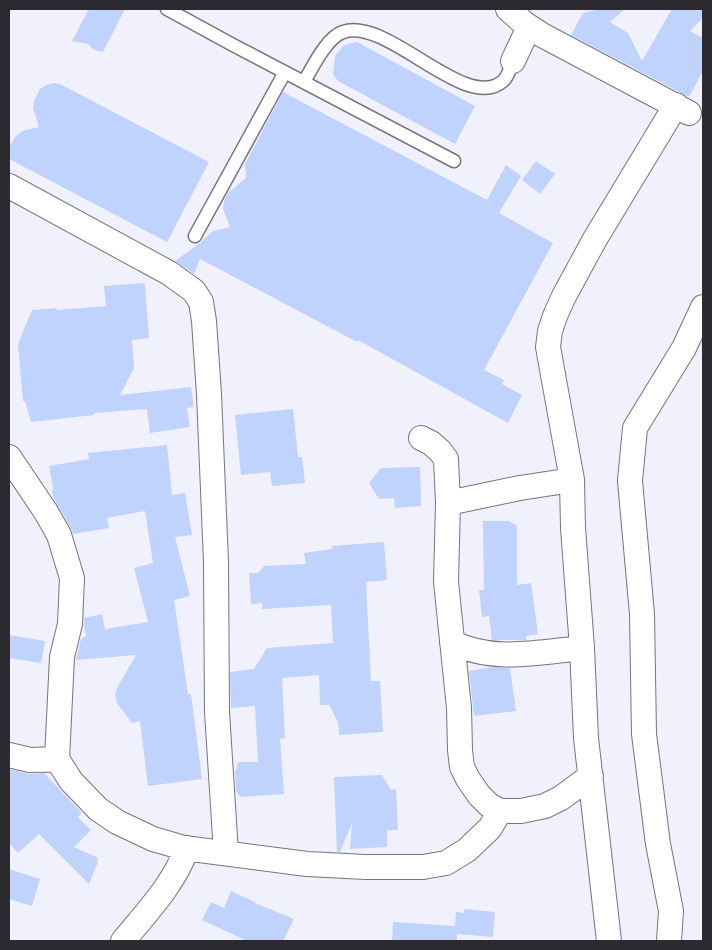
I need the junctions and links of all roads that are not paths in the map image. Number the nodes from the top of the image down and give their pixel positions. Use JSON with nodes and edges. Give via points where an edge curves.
{"nodes":[{"id":1,"x":166,"y":9,"type":"edge"},
{"id":2,"x":508,"y":9,"type":"edge"},
{"id":3,"x":530,"y":27,"type":"junction"},
{"id":4,"x":513,"y":61,"type":"joint"},
{"id":5,"x":285,"y":72,"type":"junction"},
{"id":6,"x":304,"y":82,"type":"junction"},
{"id":7,"x":454,"y":161,"type":"dead end"},
{"id":8,"x":9,"y":186,"type":"edge"},
{"id":9,"x":195,"y":236,"type":"dead end"},
{"id":10,"x":703,"y":307,"type":"edge"},
{"id":11,"x":421,"y":438,"type":"dead end"},
{"id":12,"x":9,"y":457,"type":"edge"},
{"id":13,"x":572,"y":480,"type":"junction"},
{"id":14,"x":448,"y":503,"type":"junction"},
{"id":15,"x":452,"y":642,"type":"junction"},
{"id":16,"x":582,"y":648,"type":"junction"},
{"id":17,"x":9,"y":755,"type":"edge"},
{"id":18,"x":57,"y":760,"type":"junction"},
{"id":19,"x":591,"y":776,"type":"junction"},
{"id":20,"x":500,"y":811,"type":"junction"},
{"id":21,"x":187,"y":848,"type":"junction"},
{"id":22,"x":226,"y":853,"type":"junction"},
{"id":23,"x":123,"y":941,"type":"edge"},
{"id":24,"x":608,"y":941,"type":"edge"},
{"id":25,"x":669,"y":941,"type":"edge"}],
"edges":[{"from":1,"to":5,"type":"lane"},
{"from":2,"to":3,"type":"street"},
{"from":3,"to":4,"type":"street"},
{"from":3,"to":13,"type":"street","via":[[687,112],[595,239],[564,296],[550,331],[548,347]]},
{"from":4,"to":6,"type":"lane","via":[[505,80],[480,88],[437,70],[369,31],[343,31],[319,55]]},
{"from":5,"to":6,"type":"lane"},
{"from":5,"to":9,"type":"lane"},
{"from":6,"to":7,"type":"lane"},
{"from":8,"to":22,"type":"street","via":[[169,273],[194,291],[201,302],[209,394],[216,562],[217,712]]},
{"from":10,"to":25,"type":"street","via":[[684,348],[635,428],[630,481],[642,614],[644,734],[658,844],[671,911]]},
{"from":11,"to":14,"type":"street","via":[[440,450],[446,459]]},
{"from":12,"to":18,"type":"street","via":[[59,535],[72,578],[70,624],[62,657]]},
{"from":13,"to":14,"type":"street"},
{"from":13,"to":16,"type":"street"},
{"from":14,"to":15,"type":"street","via":[[446,582]]},
{"from":15,"to":16,"type":"street","via":[[484,653],[513,655]]},
{"from":15,"to":20,"type":"street","via":[[460,708],[462,767],[479,795]]},
{"from":16,"to":19,"type":"street"},
{"from":17,"to":18,"type":"street","via":[[30,760]]},
{"from":18,"to":21,"type":"street","via":[[86,797],[117,822]]},
{"from":19,"to":20,"type":"street","via":[[545,806]]},
{"from":19,"to":24,"type":"street"},
{"from":20,"to":22,"type":"street","via":[[490,828],[467,850],[446,862],[423,867],[307,864]]},
{"from":21,"to":22,"type":"street"},
{"from":21,"to":23,"type":"street","via":[[180,867],[164,892]]}]}
